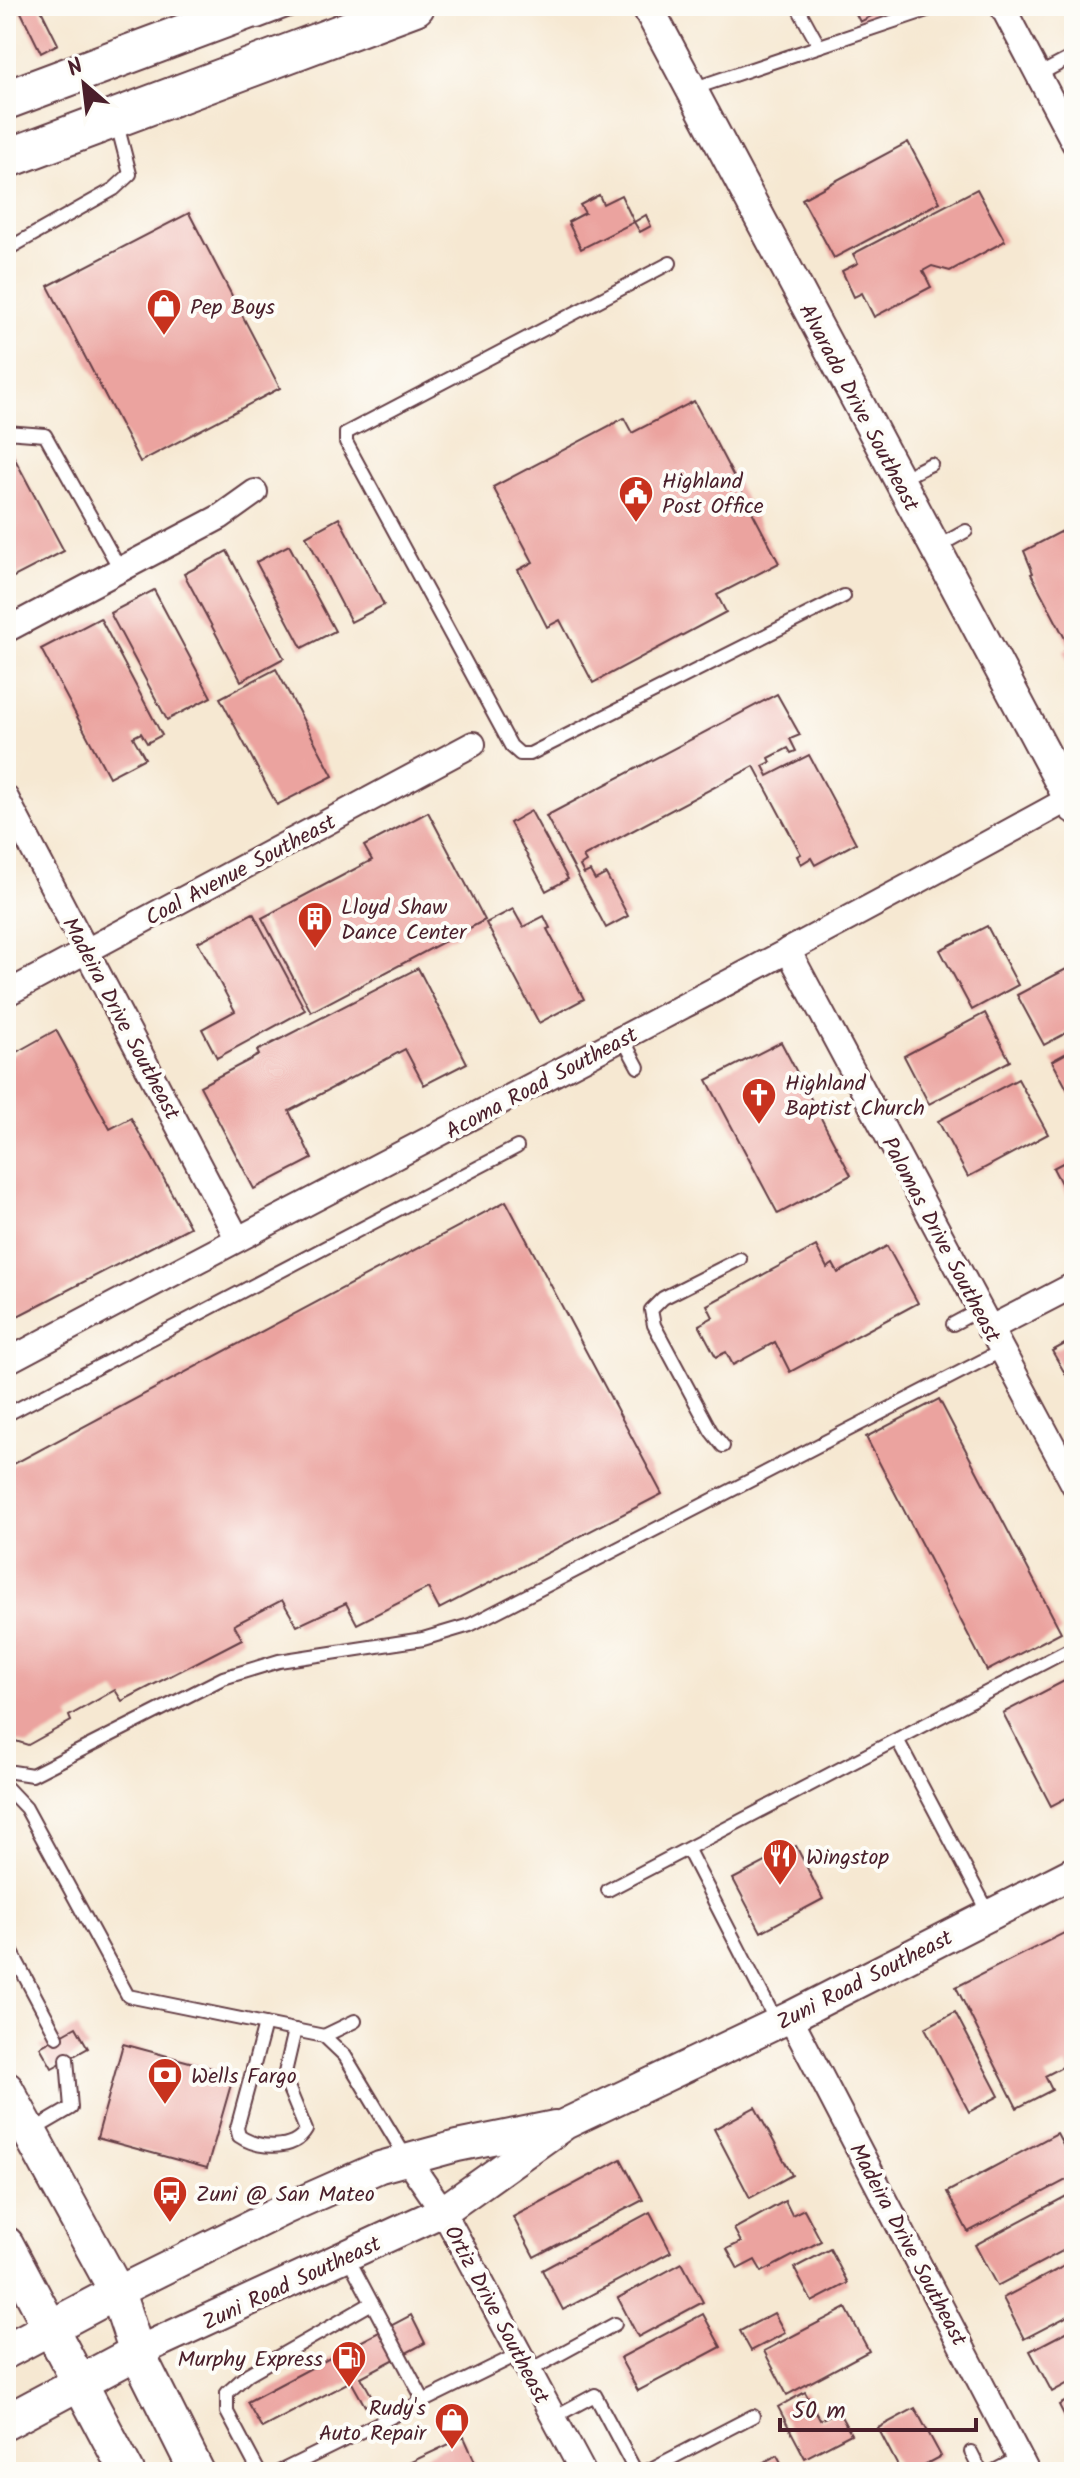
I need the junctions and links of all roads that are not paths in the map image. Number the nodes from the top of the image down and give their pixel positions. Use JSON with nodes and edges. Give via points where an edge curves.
{"nodes":[{"id":1,"x":300,"y":6,"type":"edge"},
{"id":2,"x":415,"y":6,"type":"edge"},
{"id":3,"x":647,"y":6,"type":"edge"},
{"id":4,"x":797,"y":6,"type":"edge"},
{"id":5,"x":939,"y":6,"type":"edge"},
{"id":6,"x":1002,"y":6,"type":"edge"},
{"id":7,"x":250,"y":17,"type":"edge"},
{"id":8,"x":819,"y":46,"type":"junction"},
{"id":9,"x":1074,"y":56,"type":"edge"},
{"id":10,"x":1038,"y":75,"type":"junction"},
{"id":11,"x":691,"y":90,"type":"junction"},
{"id":12,"x":6,"y":100,"type":"edge"},
{"id":13,"x":115,"y":118,"type":"junction"},
{"id":14,"x":1074,"y":143,"type":"edge"},
{"id":15,"x":6,"y":159,"type":"edge"},
{"id":16,"x":6,"y":250,"type":"edge"},
{"id":17,"x":670,"y":263,"type":"dead end"},
{"id":18,"x":6,"y":432,"type":"edge"},
{"id":19,"x":931,"y":464,"type":"dead end"},
{"id":20,"x":899,"y":480,"type":"junction"},
{"id":21,"x":255,"y":492,"type":"dead end"},
{"id":22,"x":966,"y":531,"type":"dead end"},
{"id":23,"x":936,"y":548,"type":"junction"},
{"id":24,"x":120,"y":569,"type":"junction"},
{"id":25,"x":844,"y":596,"type":"dead end"},
{"id":26,"x":6,"y":630,"type":"edge"},
{"id":27,"x":473,"y":744,"type":"dead end"},
{"id":28,"x":6,"y":798,"type":"edge"},
{"id":29,"x":1072,"y":801,"type":"edge"},
{"id":30,"x":788,"y":950,"type":"junction"},
{"id":31,"x":86,"y":951,"type":"junction"},
{"id":32,"x":6,"y":994,"type":"edge"},
{"id":33,"x":623,"y":1039,"type":"junction"},
{"id":34,"x":638,"y":1067,"type":"dead end"},
{"id":35,"x":517,"y":1147,"type":"dead end"},
{"id":36,"x":237,"y":1238,"type":"junction"},
{"id":37,"x":740,"y":1259,"type":"dead end"},
{"id":38,"x":1074,"y":1285,"type":"edge"},
{"id":39,"x":984,"y":1319,"type":"junction"},
{"id":40,"x":953,"y":1324,"type":"dead end"},
{"id":41,"x":1001,"y":1351,"type":"junction"},
{"id":42,"x":6,"y":1362,"type":"edge"},
{"id":43,"x":6,"y":1415,"type":"edge"},
{"id":44,"x":723,"y":1446,"type":"dead end"},
{"id":45,"x":1074,"y":1485,"type":"edge"},
{"id":46,"x":1074,"y":1647,"type":"edge"},
{"id":47,"x":898,"y":1741,"type":"junction"},
{"id":48,"x":6,"y":1771,"type":"edge"},
{"id":49,"x":6,"y":1787,"type":"edge"},
{"id":50,"x":688,"y":1850,"type":"junction"},
{"id":51,"x":1074,"y":1872,"type":"edge"},
{"id":52,"x":608,"y":1890,"type":"dead end"},
{"id":53,"x":990,"y":1915,"type":"junction"},
{"id":54,"x":6,"y":1941,"type":"edge"},
{"id":55,"x":784,"y":2020,"type":"junction"},
{"id":56,"x":355,"y":2021,"type":"dead end"},
{"id":57,"x":265,"y":2024,"type":"junction"},
{"id":58,"x":295,"y":2030,"type":"junction"},
{"id":59,"x":324,"y":2036,"type":"junction"},
{"id":60,"x":57,"y":2037,"type":"dead end"},
{"id":61,"x":67,"y":2059,"type":"dead end"},
{"id":62,"x":6,"y":2089,"type":"edge"},
{"id":63,"x":565,"y":2124,"type":"junction"},
{"id":64,"x":30,"y":2132,"type":"junction"},
{"id":65,"x":407,"y":2159,"type":"junction"},
{"id":66,"x":443,"y":2211,"type":"junction"},
{"id":67,"x":6,"y":2244,"type":"edge"},
{"id":68,"x":347,"y":2256,"type":"junction"},
{"id":69,"x":117,"y":2292,"type":"junction"},
{"id":70,"x":372,"y":2303,"type":"junction"},
{"id":71,"x":615,"y":2324,"type":"dead end"},
{"id":72,"x":50,"y":2327,"type":"junction"},
{"id":73,"x":6,"y":2351,"type":"edge"},
{"id":74,"x":137,"y":2352,"type":"junction"},
{"id":75,"x":524,"y":2362,"type":"junction"},
{"id":76,"x":79,"y":2384,"type":"junction"},
{"id":77,"x":424,"y":2401,"type":"junction"},
{"id":78,"x":753,"y":2416,"type":"dead end"},
{"id":79,"x":554,"y":2417,"type":"junction"},
{"id":80,"x":6,"y":2422,"type":"edge"},
{"id":81,"x":971,"y":2452,"type":"dead end"},
{"id":82,"x":1024,"y":2465,"type":"edge"},
{"id":83,"x":127,"y":2472,"type":"edge"},
{"id":84,"x":197,"y":2472,"type":"edge"},
{"id":85,"x":259,"y":2472,"type":"edge"},
{"id":86,"x":279,"y":2472,"type":"edge"},
{"id":87,"x":583,"y":2472,"type":"edge"},
{"id":88,"x":636,"y":2472,"type":"edge"},
{"id":89,"x":645,"y":2472,"type":"edge"},
{"id":90,"x":981,"y":2472,"type":"edge"},
{"id":91,"x":992,"y":2472,"type":"edge"}],
"edges":[{"from":1,"to":7,"type":"lane"},
{"from":2,"to":13,"type":"main road"},
{"from":3,"to":11,"type":"street","name":"Alvarado Drive Southeast"},
{"from":4,"to":8,"type":"lane"},
{"from":5,"to":8,"type":"lane"},
{"from":6,"to":10,"type":"street"},
{"from":7,"to":12,"type":"main road"},
{"from":8,"to":11,"type":"lane"},
{"from":9,"to":10,"type":"lane"},
{"from":10,"to":14,"type":"street"},
{"from":11,"to":20,"type":"street","name":"Alvarado Drive Southeast"},
{"from":13,"to":15,"type":"main road"},
{"from":13,"to":16,"type":"lane","via":[[130,174],[114,189]]},
{"from":17,"to":25,"type":"lane","via":[[346,433],[382,513],[520,754],[530,754]]},
{"from":18,"to":24,"type":"lane","via":[[45,435]]},
{"from":19,"to":20,"type":"lane"},
{"from":20,"to":23,"type":"street","name":"Alvarado Drive Southeast"},
{"from":21,"to":24,"type":"street","via":[[220,517]]},
{"from":22,"to":23,"type":"lane"},
{"from":23,"to":29,"type":"street","name":"Alvarado Drive Southeast"},
{"from":24,"to":26,"type":"street"},
{"from":27,"to":31,"type":"street","name":"Coal Avenue Southeast"},
{"from":28,"to":31,"type":"street","name":"Madeira Drive Southeast"},
{"from":29,"to":30,"type":"street","name":"Acoma Road Southeast"},
{"from":30,"to":33,"type":"street","name":"Acoma Road Southeast"},
{"from":30,"to":39,"type":"street","name":"Palomas Drive Southeast"},
{"from":31,"to":32,"type":"street","name":"Coal Avenue Southeast"},
{"from":31,"to":36,"type":"street","name":"Madeira Drive Southeast"},
{"from":33,"to":34,"type":"lane"},
{"from":33,"to":36,"type":"street","name":"Acoma Road Southeast"},
{"from":35,"to":43,"type":"lane"},
{"from":36,"to":42,"type":"street","name":"Acoma Road Southeast"},
{"from":37,"to":44,"type":"lane","via":[[663,1298],[651,1310],[654,1325]]},
{"from":38,"to":39,"type":"street"},
{"from":39,"to":40,"type":"lane"},
{"from":39,"to":41,"type":"street","name":"Palomas Drive Southeast"},
{"from":41,"to":45,"type":"street","name":"Palomas Drive Southeast"},
{"from":41,"to":48,"type":"lane","via":[[470,1625],[423,1639],[279,1661],[223,1678],[32,1775]]},
{"from":46,"to":47,"type":"lane"},
{"from":47,"to":50,"type":"lane"},
{"from":47,"to":53,"type":"lane"},
{"from":49,"to":57,"type":"lane","via":[[26,1808],[128,1996]]},
{"from":50,"to":52,"type":"lane"},
{"from":50,"to":55,"type":"lane"},
{"from":51,"to":53,"type":"street","name":"Zuni Road Southeast"},
{"from":53,"to":55,"type":"street","name":"Zuni Road Southeast"},
{"from":54,"to":60,"type":"lane"},
{"from":55,"to":63,"type":"street","name":"Zuni Road Southeast"},
{"from":55,"to":82,"type":"street","name":"Madeira Drive Southeast"},
{"from":56,"to":59,"type":"lane"},
{"from":57,"to":58,"type":"lane"},
{"from":57,"to":58,"type":"lane","via":[[237,2128],[239,2136],[256,2144],[292,2143],[306,2130],[284,2077]]},
{"from":58,"to":59,"type":"lane"},
{"from":59,"to":65,"type":"lane","via":[[345,2056]]},
{"from":61,"to":64,"type":"lane","via":[[71,2108]]},
{"from":62,"to":64,"type":"main road"},
{"from":63,"to":65,"type":"street","name":"Zuni Road Southeast"},
{"from":63,"to":66,"type":"street","name":"Zuni Road Southeast"},
{"from":64,"to":69,"type":"main road"},
{"from":65,"to":66,"type":"street","name":"Ortiz Drive Southeast"},
{"from":65,"to":69,"type":"street","name":"Zuni Road Southeast","via":[[285,2209]]},
{"from":66,"to":68,"type":"street","name":"Zuni Road Southeast"},
{"from":66,"to":75,"type":"street","name":"Ortiz Drive Southeast"},
{"from":67,"to":72,"type":"main road"},
{"from":68,"to":70,"type":"lane"},
{"from":68,"to":74,"type":"street","name":"Zuni Road Southeast"},
{"from":69,"to":72,"type":"main road","name":"Zuni Road Southeast"},
{"from":69,"to":74,"type":"main road"},
{"from":70,"to":77,"type":"lane"},
{"from":70,"to":85,"type":"lane","via":[[248,2374],[227,2393],[227,2412]]},
{"from":71,"to":75,"type":"lane"},
{"from":72,"to":73,"type":"main road","name":"Zuni Road Southeast"},
{"from":72,"to":76,"type":"main road"},
{"from":74,"to":76,"type":"main road","name":"Zuni Road Southeast"},
{"from":74,"to":84,"type":"main road"},
{"from":75,"to":77,"type":"lane"},
{"from":75,"to":79,"type":"street","name":"Ortiz Drive Southeast"},
{"from":76,"to":80,"type":"main road","name":"Zuni Road Southeast"},
{"from":76,"to":83,"type":"main road"},
{"from":77,"to":86,"type":"lane"},
{"from":78,"to":89,"type":"lane"},
{"from":79,"to":87,"type":"street","name":"Ortiz Drive Southeast"},
{"from":79,"to":88,"type":"lane","via":[[595,2395]]},
{"from":81,"to":90,"type":"lane"},
{"from":82,"to":91,"type":"lane"}]}
